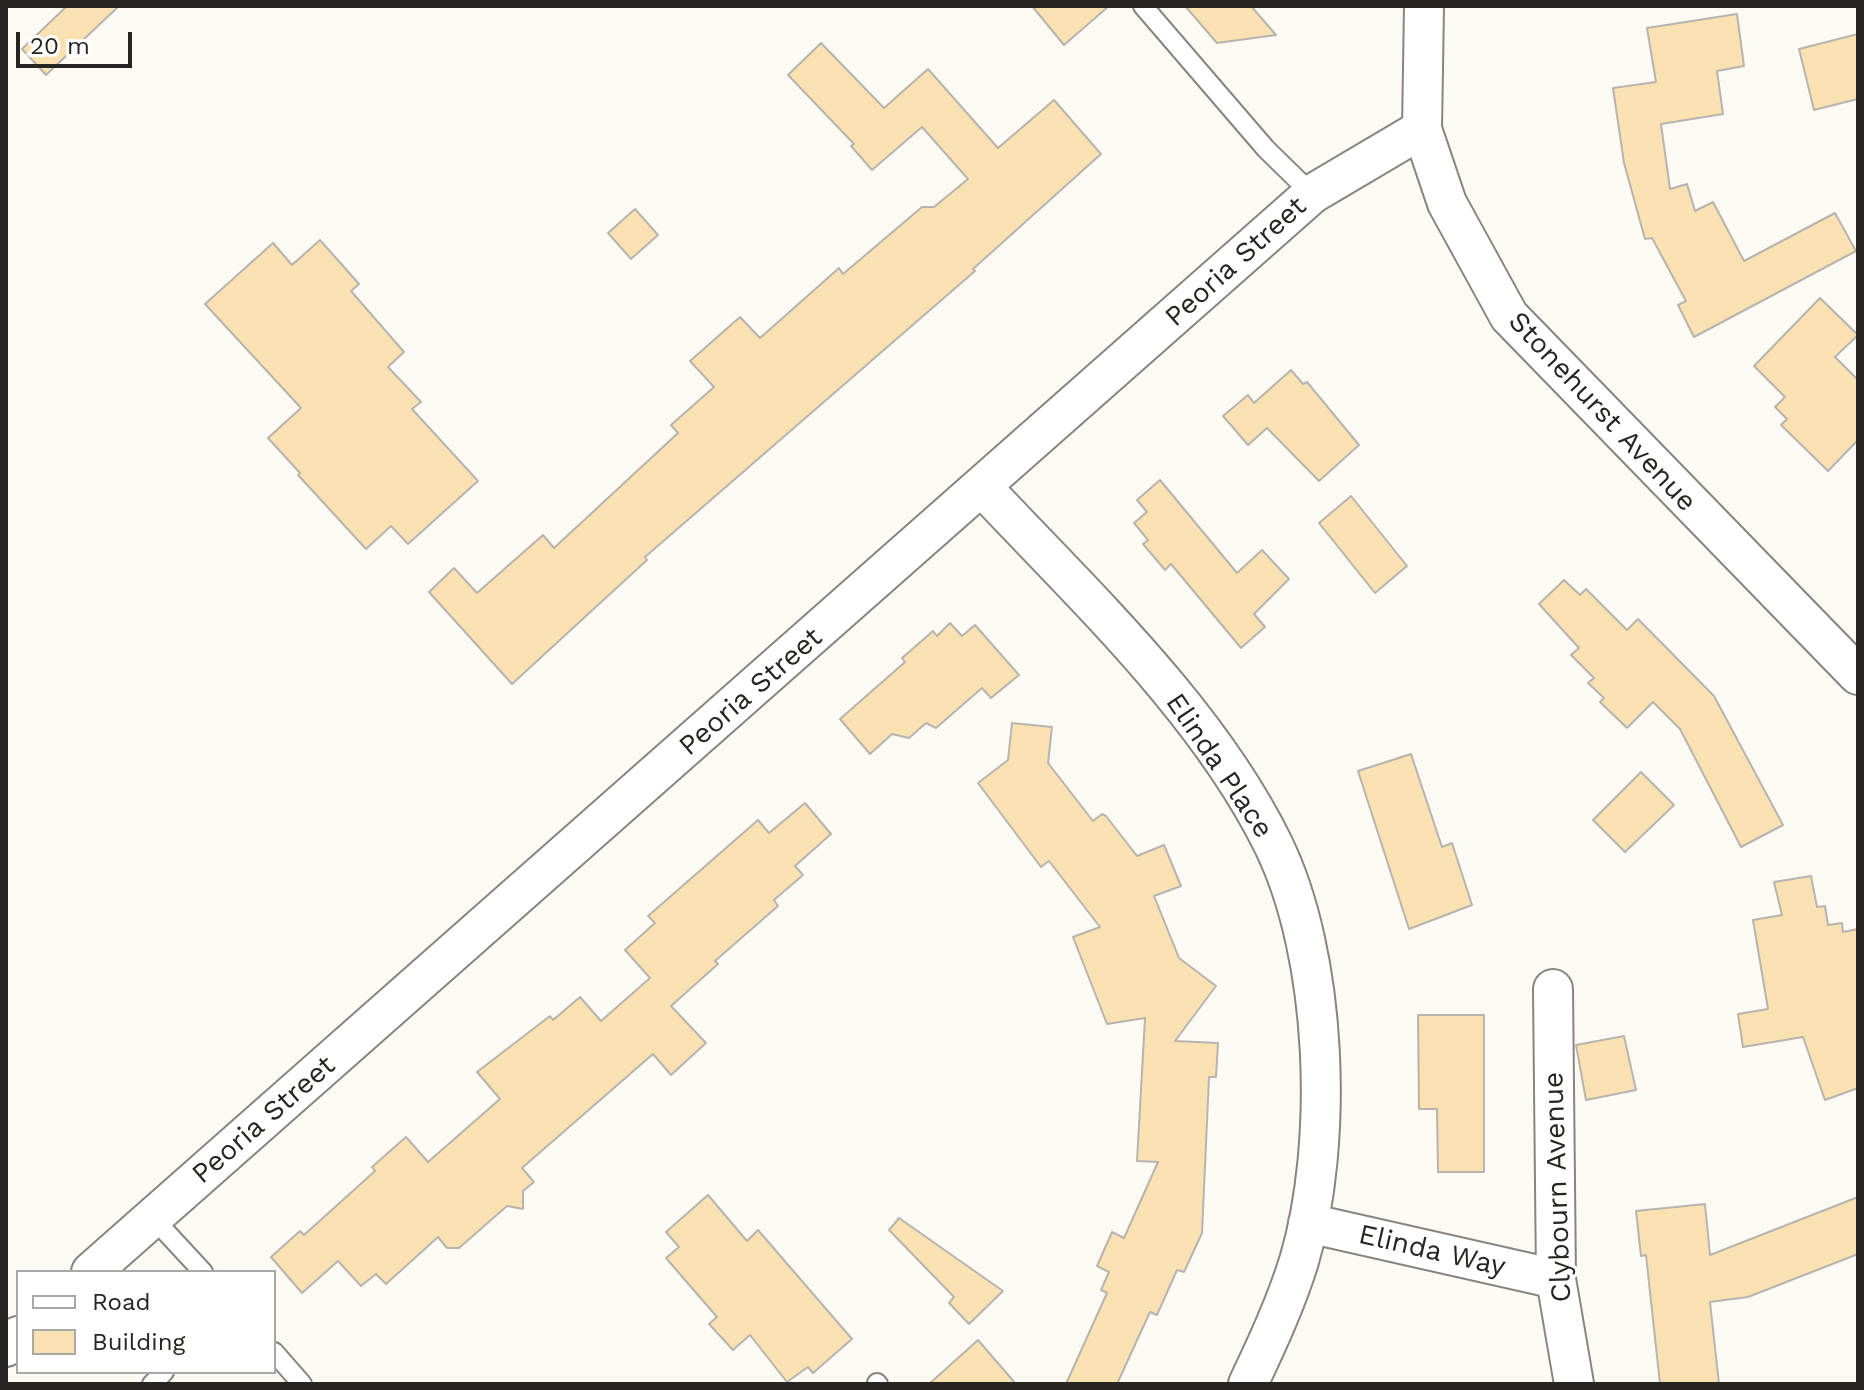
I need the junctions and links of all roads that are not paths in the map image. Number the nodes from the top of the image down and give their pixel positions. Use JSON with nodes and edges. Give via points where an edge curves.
{"nodes":[{"id":1,"x":1143,"y":6,"type":"edge"},
{"id":2,"x":1424,"y":6,"type":"edge"},
{"id":3,"x":1422,"y":129,"type":"junction"},
{"id":4,"x":1312,"y":194,"type":"junction"},
{"id":5,"x":983,"y":488,"type":"junction"},
{"id":6,"x":1858,"y":675,"type":"edge"},
{"id":7,"x":1553,"y":989,"type":"dead end"},
{"id":8,"x":153,"y":1218,"type":"junction"},
{"id":9,"x":1308,"y":1223,"type":"junction"},
{"id":10,"x":93,"y":1270,"type":"edge"},
{"id":11,"x":201,"y":1270,"type":"edge"},
{"id":12,"x":1556,"y":1279,"type":"junction"},
{"id":13,"x":276,"y":1354,"type":"edge"},
{"id":14,"x":302,"y":1384,"type":"edge"},
{"id":15,"x":1248,"y":1384,"type":"edge"},
{"id":16,"x":1574,"y":1384,"type":"edge"}],
"edges":[{"from":1,"to":4,"type":"lane","via":[[1266,149]]},
{"from":2,"to":3,"type":"street","name":"Stonehurst Avenue"},
{"from":3,"to":4,"type":"street","name":"Peoria Street"},
{"from":3,"to":6,"type":"street","name":"Stonehurst Avenue","via":[[1447,203],[1509,316]]},
{"from":4,"to":5,"type":"street","name":"Peoria Street"},
{"from":5,"to":8,"type":"street","name":"Peoria Street"},
{"from":5,"to":9,"type":"street","name":"Elinda Place","via":[[1170,692],[1233,777],[1273,845],[1296,905],[1315,989],[1319,1113]]},
{"from":7,"to":12,"type":"street","name":"Clybourn Avenue"},
{"from":8,"to":10,"type":"street","name":"Peoria Street"},
{"from":8,"to":11,"type":"lane"},
{"from":9,"to":12,"type":"street","name":"Elinda Way"},
{"from":9,"to":15,"type":"street","name":"Elinda Place","via":[[1289,1286]]},
{"from":12,"to":16,"type":"street","name":"Clybourn Avenue"},
{"from":13,"to":14,"type":"lane"}]}
